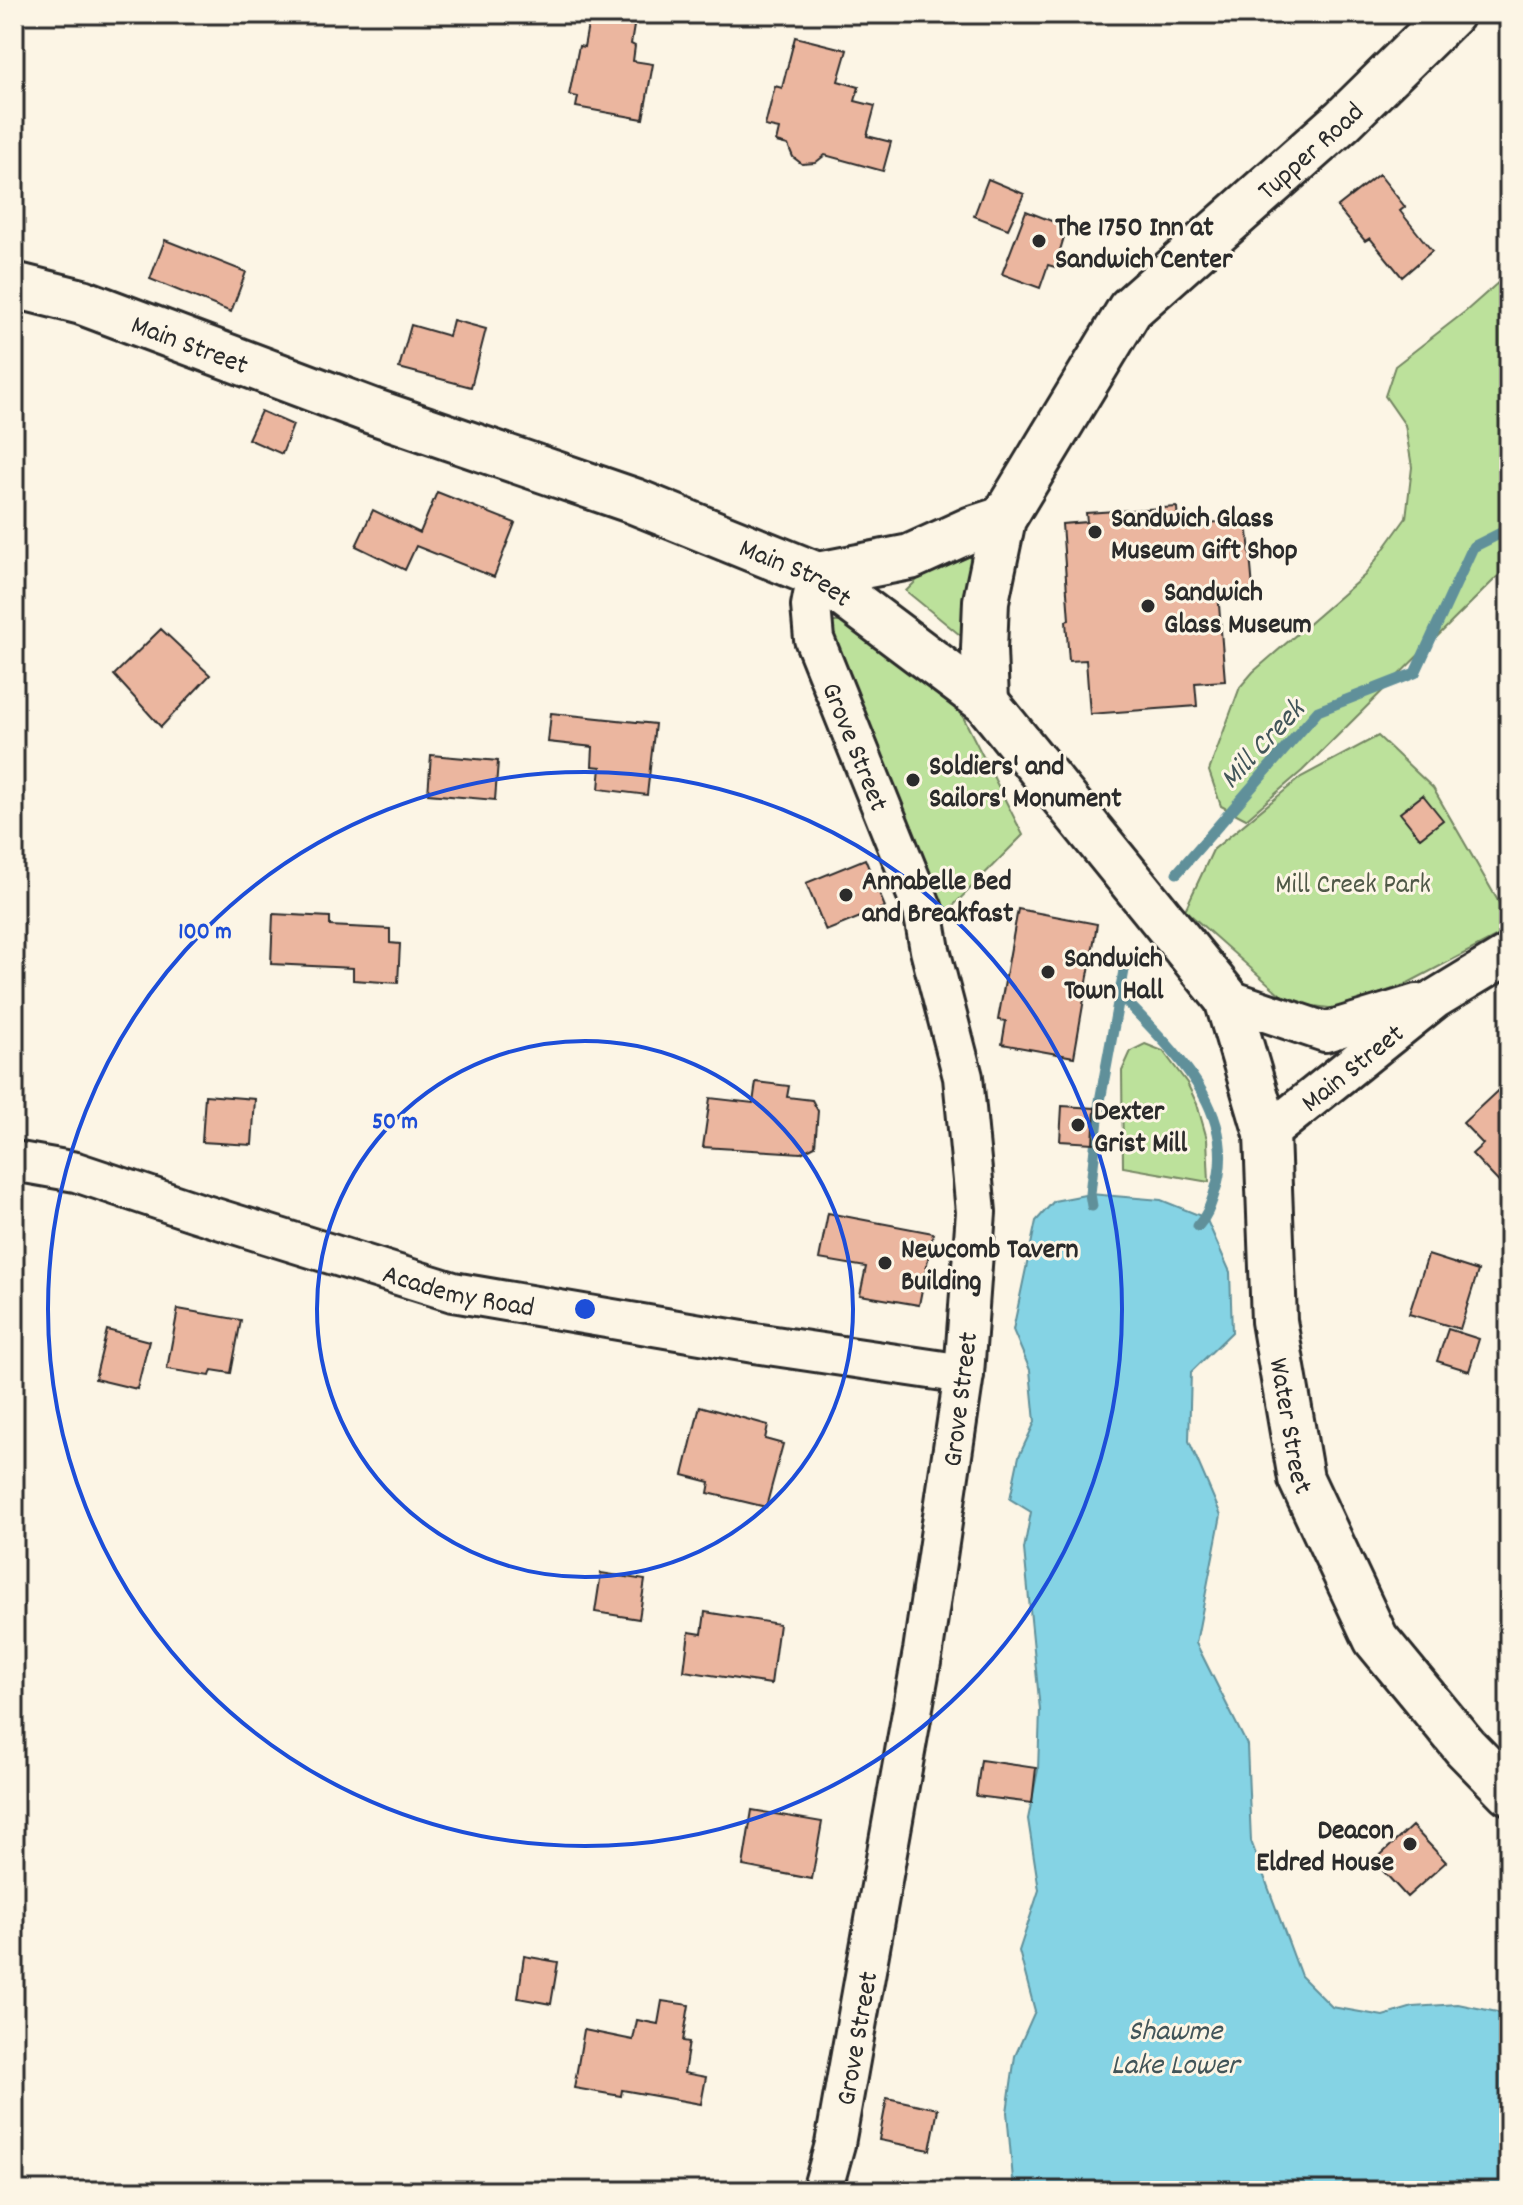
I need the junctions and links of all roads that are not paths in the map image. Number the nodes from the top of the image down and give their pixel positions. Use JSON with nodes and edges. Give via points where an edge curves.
{"nodes":[{"id":1,"x":1451,"y":14,"type":"edge"},
{"id":2,"x":14,"y":285,"type":"edge"},
{"id":3,"x":1003,"y":519,"type":"junction"},
{"id":4,"x":817,"y":575,"type":"junction"},
{"id":5,"x":986,"y":702,"type":"junction"},
{"id":6,"x":1509,"y":954,"type":"edge"},
{"id":7,"x":1227,"y":999,"type":"junction"},
{"id":8,"x":1435,"y":999,"type":"junction"},
{"id":9,"x":1267,"y":1134,"type":"junction"},
{"id":10,"x":14,"y":1161,"type":"edge"},
{"id":11,"x":964,"y":1374,"type":"junction"},
{"id":12,"x":1509,"y":1792,"type":"edge"},
{"id":13,"x":822,"y":2191,"type":"edge"}],
"edges":[{"from":1,"to":3,"type":"main road","name":"Tupper Road","via":[[1343,120],[1130,309]]},
{"from":2,"to":4,"type":"main road","name":"Main Street","via":[[82,302],[372,411],[634,501]]},
{"from":3,"to":4,"type":"main road","via":[[910,557]]},
{"from":3,"to":5,"type":"main road","name":"Tupper Road","via":[[986,601]]},
{"from":4,"to":5,"type":"main road","name":"Main Street"},
{"from":4,"to":11,"type":"street","name":"Grove Street","via":[[811,606],[814,639],[916,889],[963,1077],[976,1212]]},
{"from":5,"to":7,"type":"main road","name":"Main Street"},
{"from":6,"to":8,"type":"street","name":"Main Street"},
{"from":7,"to":8,"type":"street","name":"Main Street","via":[[1325,1032]]},
{"from":7,"to":9,"type":"main road","name":"Water Street"},
{"from":8,"to":9,"type":"street","name":"Main Street"},
{"from":9,"to":12,"type":"main road","name":"Water Street","via":[[1274,1321],[1301,1479],[1376,1639]]},
{"from":10,"to":11,"type":"street","name":"Academy Road","via":[[76,1172],[453,1292]]},
{"from":11,"to":13,"type":"street","name":"Grove Street","via":[[910,1726],[835,2144]]}]}
